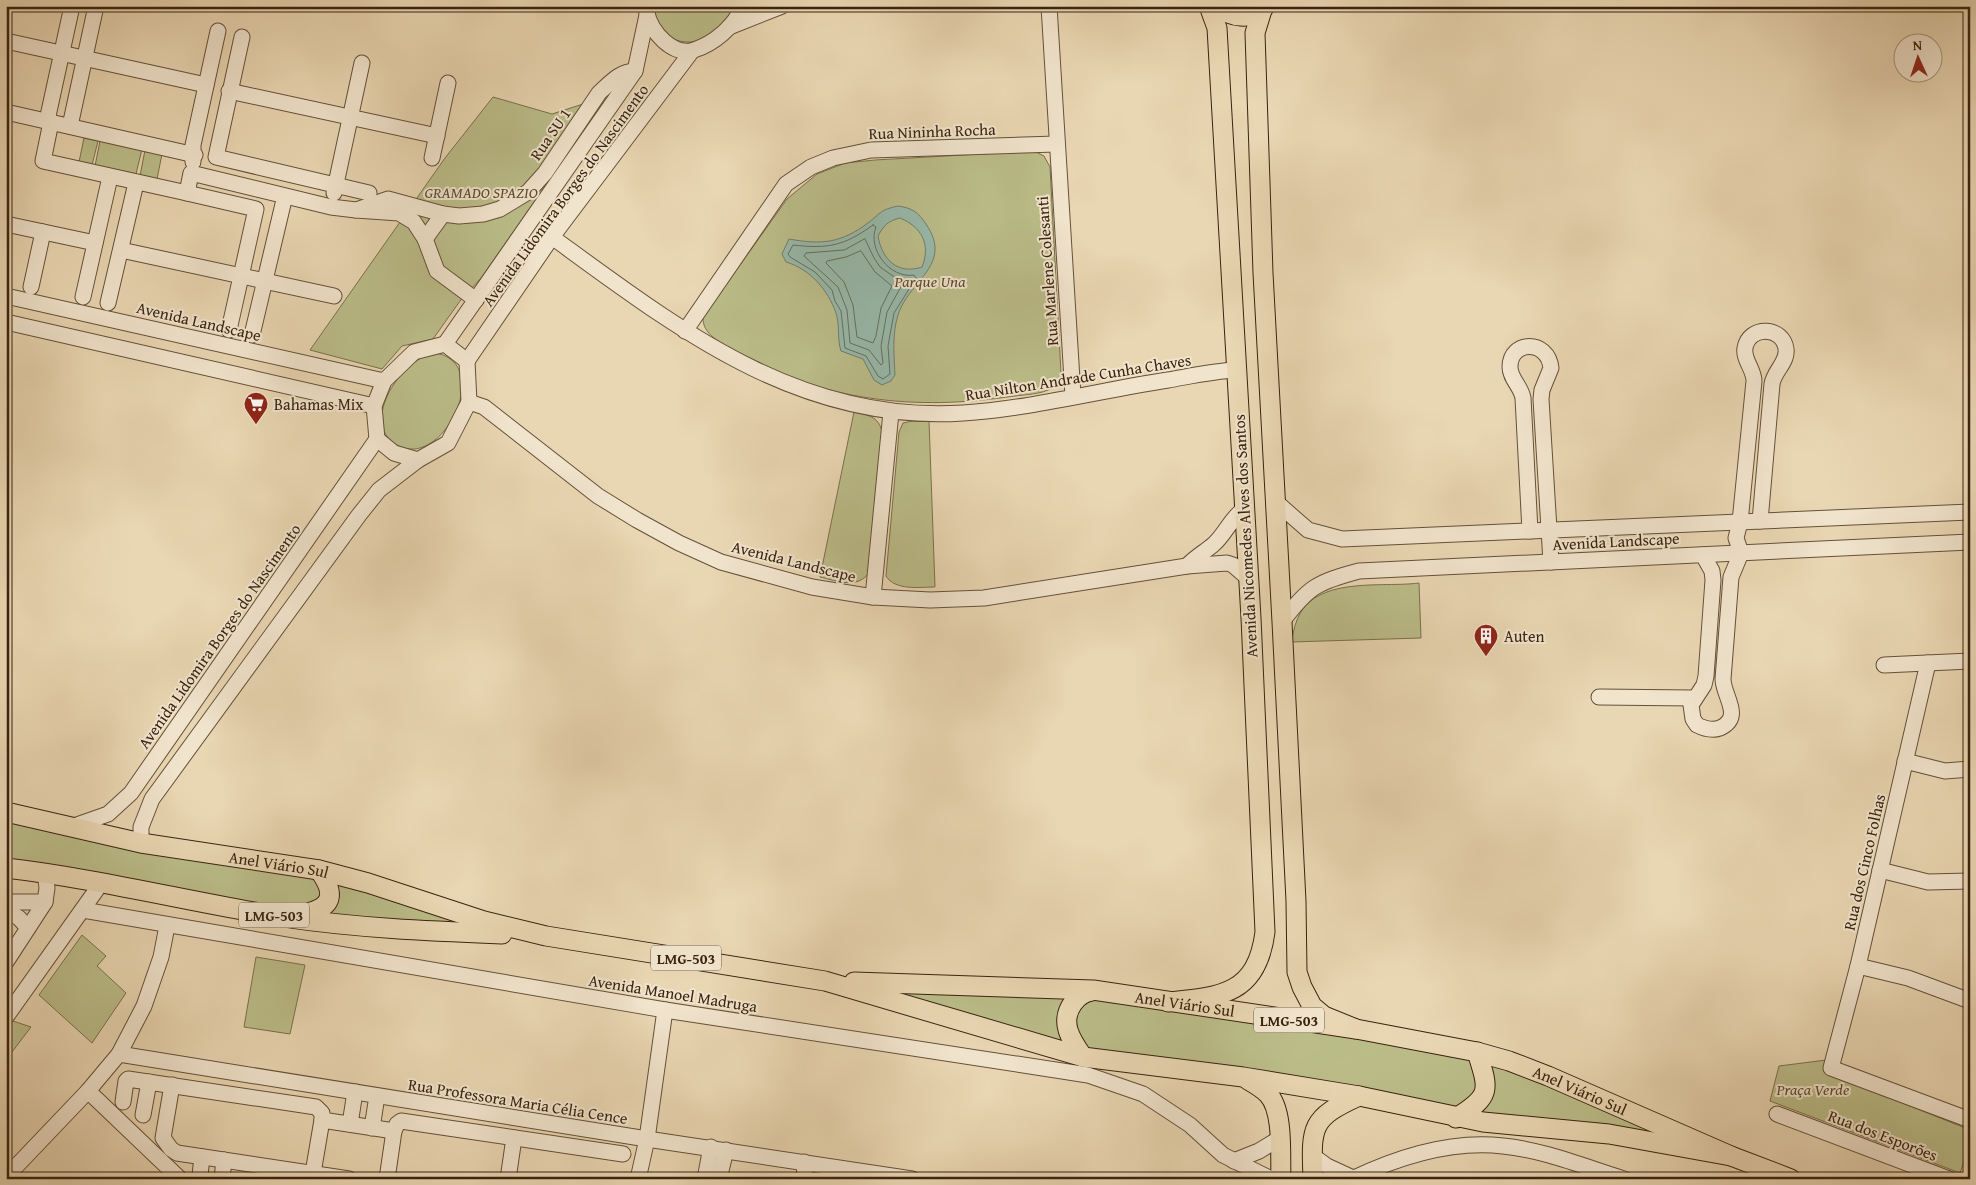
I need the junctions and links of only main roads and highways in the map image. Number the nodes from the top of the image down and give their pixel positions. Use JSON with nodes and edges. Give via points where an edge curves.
{"nodes":[{"id":1,"x":1209,"y":6,"type":"edge"},
{"id":2,"x":1216,"y":6,"type":"edge"},
{"id":3,"x":1263,"y":8,"type":"edge"},
{"id":4,"x":1263,"y":273,"type":"junction"},
{"id":5,"x":1231,"y":274,"type":"junction"},
{"id":6,"x":1250,"y":618,"type":"junction"},
{"id":7,"x":1282,"y":622,"type":"junction"},
{"id":8,"x":6,"y":812,"type":"edge"},
{"id":9,"x":6,"y":868,"type":"edge"},
{"id":10,"x":319,"y":870,"type":"junction"},
{"id":11,"x":281,"y":917,"type":"junction"},
{"id":12,"x":546,"y":936,"type":"junction"},
{"id":13,"x":826,"y":981,"type":"junction"},
{"id":14,"x":1093,"y":990,"type":"junction"},
{"id":15,"x":1168,"y":1002,"type":"junction"},
{"id":16,"x":1356,"y":1029,"type":"junction"},
{"id":17,"x":1477,"y":1052,"type":"junction"},
{"id":18,"x":1083,"y":1056,"type":"junction"},
{"id":19,"x":1243,"y":1077,"type":"junction"},
{"id":20,"x":1359,"y":1096,"type":"junction"},
{"id":21,"x":1456,"y":1118,"type":"junction"},
{"id":22,"x":1730,"y":1156,"type":"junction"},
{"id":23,"x":1281,"y":1179,"type":"edge"},
{"id":24,"x":1313,"y":1179,"type":"edge"},
{"id":25,"x":1791,"y":1179,"type":"edge"}],
"edges":[{"from":1,"to":5,"type":"main road","name":"Avenida Nicomedes Alves dos Santos","via":[[1217,28]]},
{"from":2,"to":3,"type":"main road","via":[[1232,16],[1242,17]]},
{"from":3,"to":4,"type":"main road","name":"Avenida Nicomedes Alves dos Santos","via":[[1255,33]]},
{"from":4,"to":5,"type":"main road","via":[[1246,265]]},
{"from":4,"to":7,"type":"main road","name":"Avenida Nicomedes Alves dos Santos"},
{"from":5,"to":6,"type":"main road","name":"Avenida Nicomedes Alves dos Santos"},
{"from":6,"to":7,"type":"main road","via":[[1269,627]]},
{"from":6,"to":15,"type":"main road","name":"Avenida Nicomedes Alves dos Santos","via":[[1263,944],[1252,970],[1228,992],[1209,998]]},
{"from":7,"to":16,"type":"main road","name":"Avenida Nicomedes Alves dos Santos","via":[[1297,972],[1312,1006],[1324,1016]]},
{"from":8,"to":10,"type":"main road","name":"Anel Viário Sul","number":"LMG-503","via":[[140,842]]},
{"from":9,"to":11,"type":"main road","name":"Anel Viário Sul","number":"LMG-503","via":[[102,882]]},
{"from":10,"to":11,"type":"main road","via":[[328,883],[330,896],[327,905],[315,912]]},
{"from":10,"to":12,"type":"main road","name":"Anel Viário Sul","number":"LMG-503","via":[[368,882],[484,921]]},
{"from":11,"to":12,"type":"main road","name":"Anel Viário Sul","number":"LMG-503","via":[[359,928]]},
{"from":12,"to":13,"type":"main road","name":"Anel Viário Sul","number":"LMG-503"},
{"from":13,"to":14,"type":"main road","name":"Anel Viário Sul","number":"LMG-503"},
{"from":13,"to":18,"type":"main road","name":"Anel Viário Sul","number":"LMG-503"},
{"from":14,"to":15,"type":"main road","name":"Anel Viário Sul","number":"LMG-503"},
{"from":14,"to":18,"type":"main road","via":[[1076,997],[1065,1018],[1070,1037]]},
{"from":15,"to":16,"type":"main road","name":"Anel Viário Sul","number":"LMG-503"},
{"from":16,"to":17,"type":"main road","name":"Anel Viário Sul","number":"LMG-503"},
{"from":17,"to":21,"type":"main road","via":[[1484,1074],[1485,1092],[1475,1106]]},
{"from":17,"to":22,"type":"main road","name":"Anel Viário Sul","number":"LMG-503","via":[[1548,1076]]},
{"from":18,"to":19,"type":"main road","name":"Anel Viário Sul","number":"LMG-503"},
{"from":19,"to":20,"type":"main road","name":"Anel Viário Sul","number":"LMG-503"},
{"from":19,"to":23,"type":"main road","via":[[1261,1088],[1274,1102],[1280,1138]]},
{"from":20,"to":21,"type":"main road","name":"Anel Viário Sul","number":"LMG-503"},
{"from":20,"to":24,"type":"main road","via":[[1333,1107],[1316,1124]]},
{"from":21,"to":22,"type":"main road","name":"Anel Viário Sul","number":"LMG-503","via":[[1609,1134]]},
{"from":22,"to":25,"type":"main road","name":"Anel Viário Sul","number":"LMG-503"}]}
